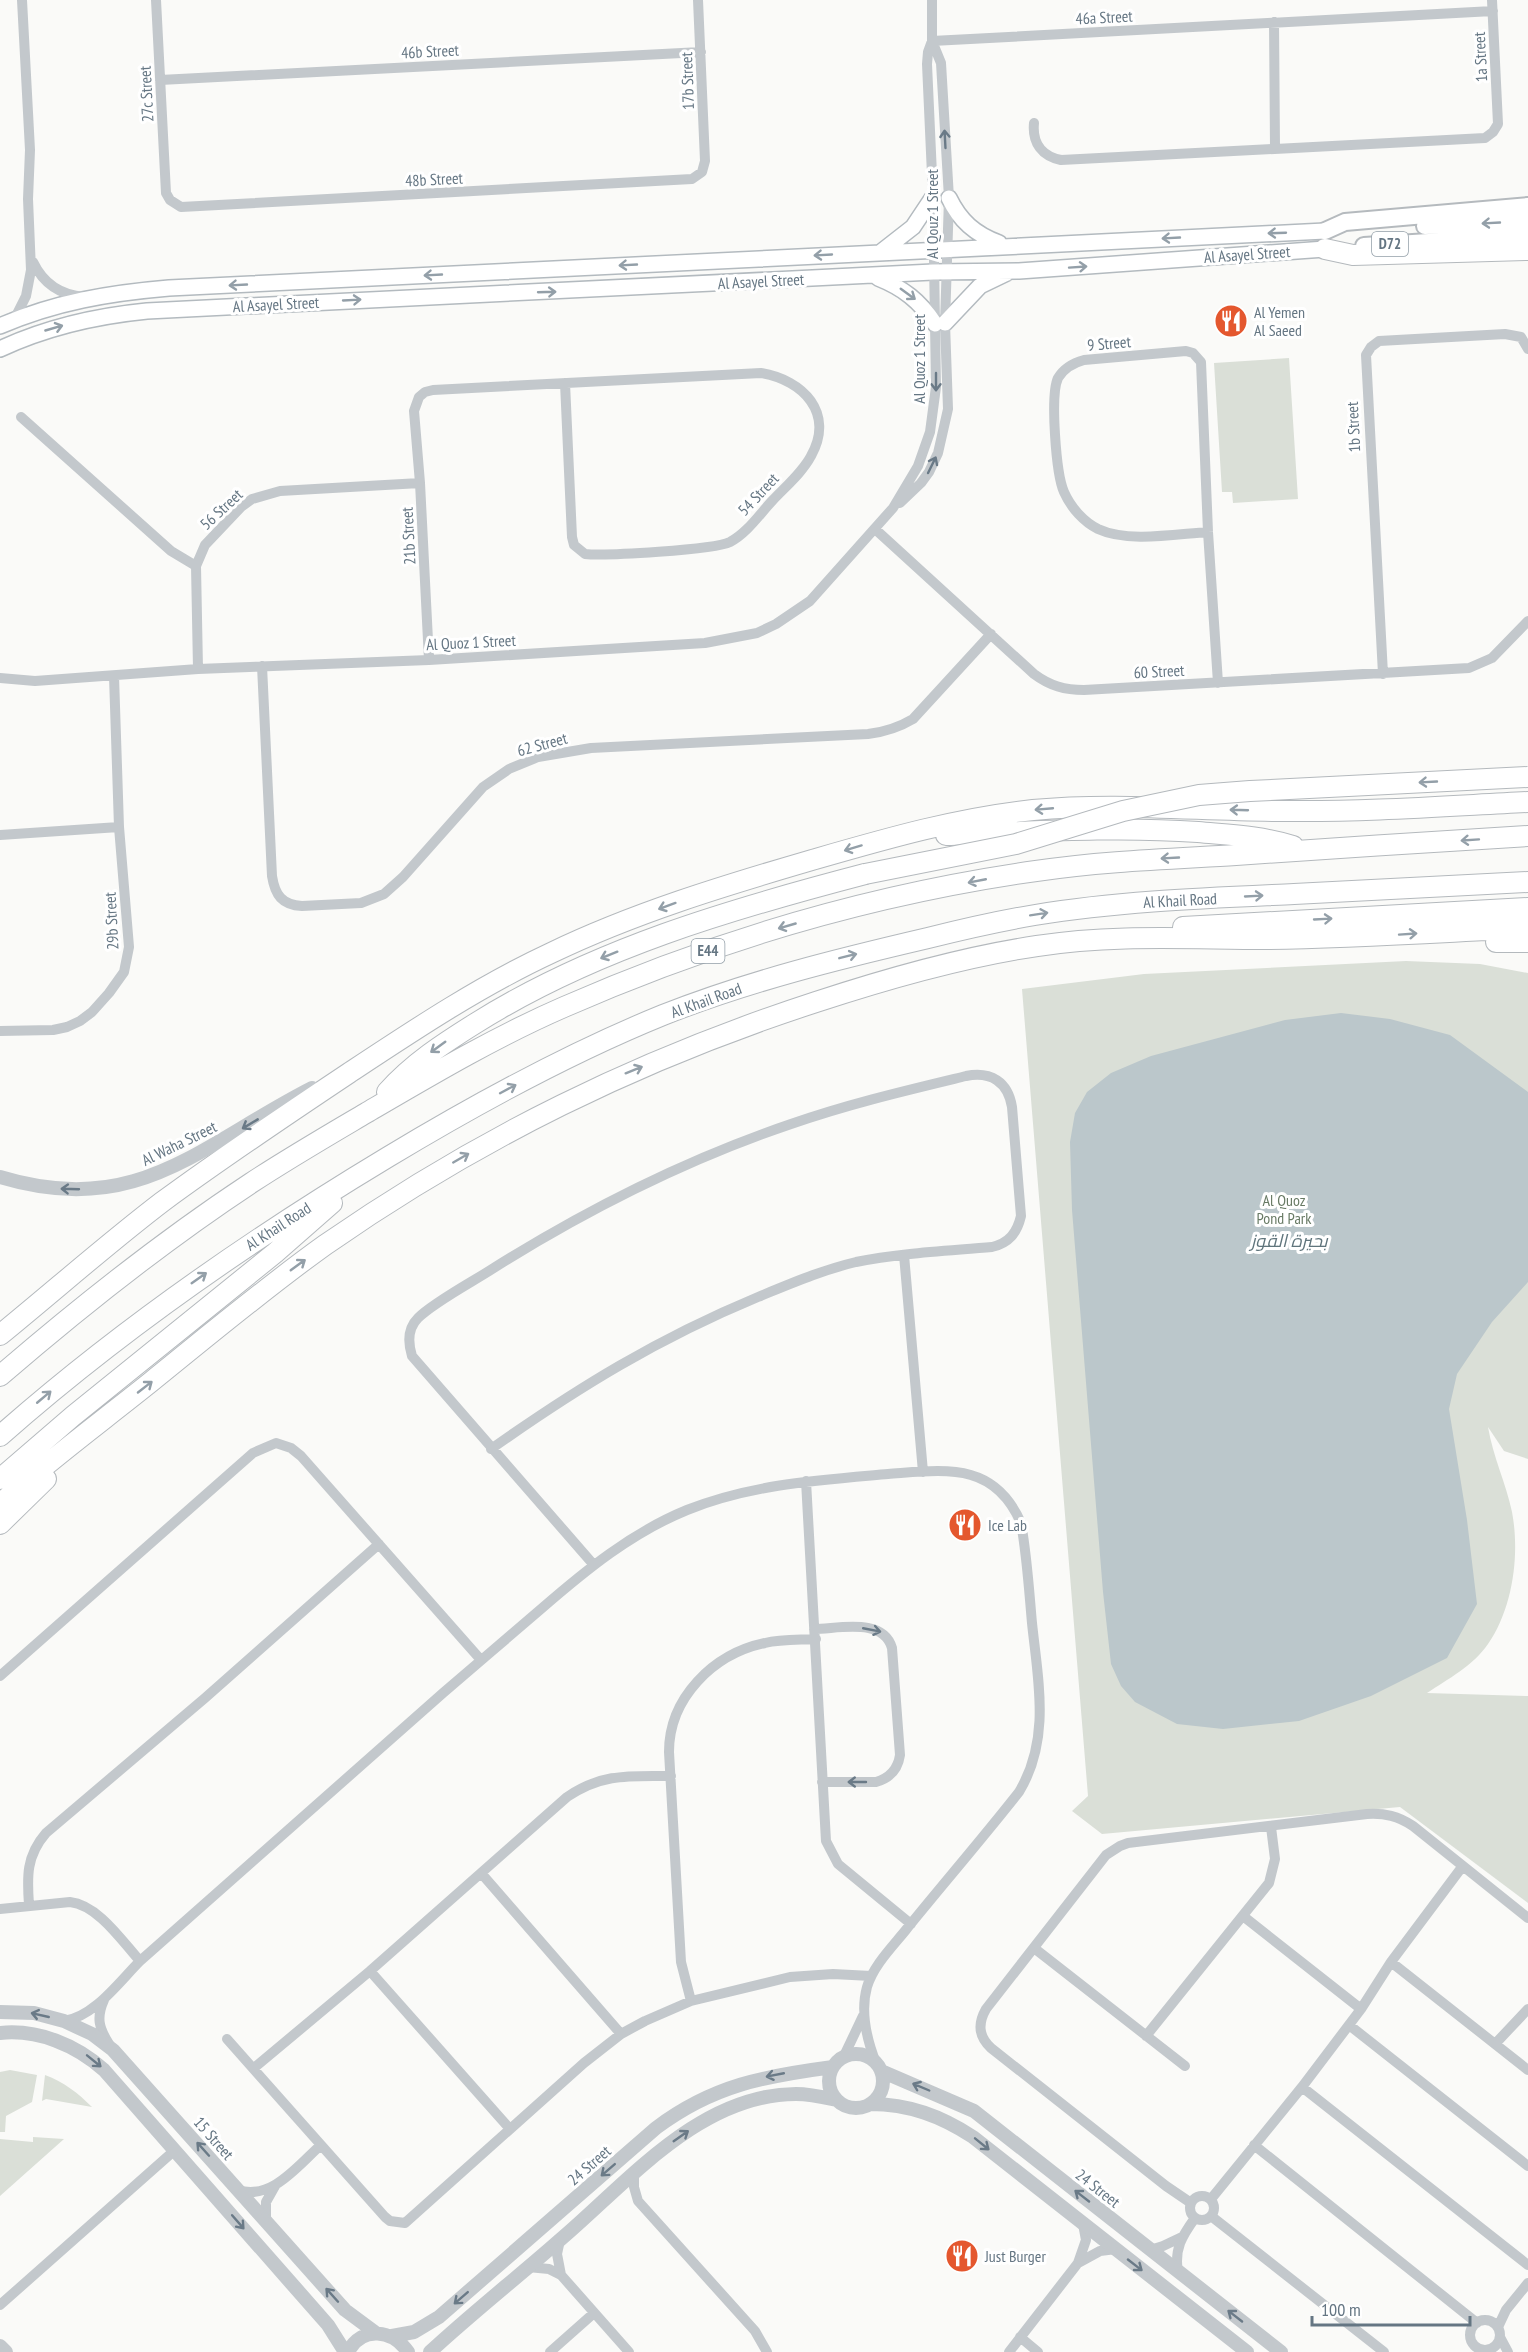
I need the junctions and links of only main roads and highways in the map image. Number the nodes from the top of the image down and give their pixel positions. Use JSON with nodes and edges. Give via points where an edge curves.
{"nodes":[{"id":1,"x":1528,"y":206,"type":"edge"},
{"id":2,"x":1528,"y":221,"type":"edge"},
{"id":3,"x":1454,"y":232,"type":"junction"},
{"id":4,"x":1528,"y":236,"type":"edge"},
{"id":5,"x":1325,"y":240,"type":"junction"},
{"id":6,"x":1008,"y":246,"type":"junction"},
{"id":7,"x":1528,"y":250,"type":"edge"},
{"id":8,"x":881,"y":252,"type":"junction"},
{"id":9,"x":1019,"y":271,"type":"junction"},
{"id":10,"x":872,"y":275,"type":"junction"},
{"id":11,"x":7,"y":323,"type":"edge"},
{"id":12,"x":0,"y":350,"type":"edge"},
{"id":13,"x":1528,"y":777,"type":"edge"},
{"id":14,"x":1528,"y":791,"type":"edge"},
{"id":15,"x":1528,"y":802,"type":"edge"},
{"id":16,"x":1278,"y":811,"type":"junction"},
{"id":17,"x":898,"y":836,"type":"junction"},
{"id":18,"x":1528,"y":836,"type":"edge"},
{"id":19,"x":1304,"y":850,"type":"junction"},
{"id":20,"x":1528,"y":882,"type":"edge"},
{"id":21,"x":1528,"y":908,"type":"edge"},
{"id":22,"x":1528,"y":928,"type":"edge"},
{"id":23,"x":1441,"y":932,"type":"junction"},
{"id":24,"x":1139,"y":937,"type":"junction"},
{"id":25,"x":1528,"y":942,"type":"edge"},
{"id":26,"x":371,"y":1110,"type":"junction"},
{"id":27,"x":362,"y":1173,"type":"junction"},
{"id":28,"x":0,"y":1335,"type":"edge"},
{"id":29,"x":0,"y":1376,"type":"edge"},
{"id":30,"x":98,"y":1422,"type":"junction"},
{"id":31,"x":0,"y":1436,"type":"edge"},
{"id":32,"x":0,"y":1479,"type":"edge"},
{"id":33,"x":0,"y":1503,"type":"edge"},
{"id":34,"x":0,"y":1524,"type":"edge"}],
"edges":[{"from":1,"to":5,"type":"main road","via":[[1345,222]]},
{"from":2,"to":3,"type":"main road","name":"Al Asayel Street","number":"D72","one_way":true},
{"from":3,"to":4,"type":"main road","name":"Al Asayel Street","number":"D72"},
{"from":3,"to":5,"type":"main road","name":"Al Asayel Street","number":"D72"},
{"from":5,"to":6,"type":"main road","name":"Al Asayel Street","number":"D72","one_way":true},
{"from":5,"to":7,"type":"highway","via":[[1353,255]]},
{"from":9,"to":5,"type":"main road","name":"Al Asayel Street","number":"D72","one_way":true},
{"from":6,"to":8,"type":"main road","name":"Al Asayel Street","number":"D72"},
{"from":6,"to":8,"type":"main road","via":[[974,231],[941,197],[913,227]]},
{"from":8,"to":11,"type":"main road","name":"Al Asayel Street","number":"D72","one_way":true,"via":[[169,288],[88,297]]},
{"from":9,"to":10,"type":"main road","name":"Al Asayel Street","number":"D72"},
{"from":10,"to":9,"type":"main road","one_way":true,"via":[[915,298],[940,323],[980,286]]},
{"from":12,"to":10,"type":"main road","name":"Al Asayel Street","number":"D72","one_way":true,"via":[[53,328],[147,311]]},
{"from":13,"to":26,"type":"highway","one_way":true,"bridge":true,"via":[[1199,795],[1123,811],[1017,844],[865,874],[745,907],[673,931],[547,982],[435,1049]]},
{"from":14,"to":16,"type":"highway"},
{"from":15,"to":16,"type":"highway","via":[[1347,812]]},
{"from":16,"to":17,"type":"highway","one_way":true,"via":[[1059,808],[1000,814]]},
{"from":17,"to":19,"type":"highway","via":[[1140,829],[1256,837]]},
{"from":17,"to":28,"type":"highway","one_way":true,"via":[[725,886],[579,940],[476,992],[244,1143],[160,1204]]},
{"from":18,"to":19,"type":"highway","number":"E44","one_way":true},
{"from":19,"to":26,"type":"highway","number":"E44","one_way":true,"via":[[1130,860],[1037,870],[935,889],[798,923],[692,956],[564,1007],[466,1055]]},
{"from":27,"to":20,"type":"highway","name":"Al Khail Road","one_way":true,"via":[[500,1093],[624,1032],[738,988],[837,959],[997,922],[1100,906]]},
{"from":24,"to":21,"type":"highway","one_way":true,"via":[[1202,925]]},
{"from":22,"to":23,"type":"highway"},
{"from":24,"to":23,"type":"highway","one_way":true,"via":[[1272,939]]},
{"from":23,"to":25,"type":"highway","via":[[1475,941]]},
{"from":30,"to":24,"type":"highway","one_way":true,"via":[[276,1281],[367,1216],[507,1132],[614,1078],[784,1012],[924,969],[1037,946]]},
{"from":26,"to":29,"type":"highway","number":"E44","via":[[222,1202],[116,1281]]},
{"from":31,"to":27,"type":"highway","name":"Al Khail Road","one_way":true,"via":[[98,1353],[178,1293]]},
{"from":27,"to":32,"type":"highway","via":[[297,1234]]},
{"from":30,"to":33,"type":"highway"},
{"from":30,"to":34,"type":"highway"}]}
